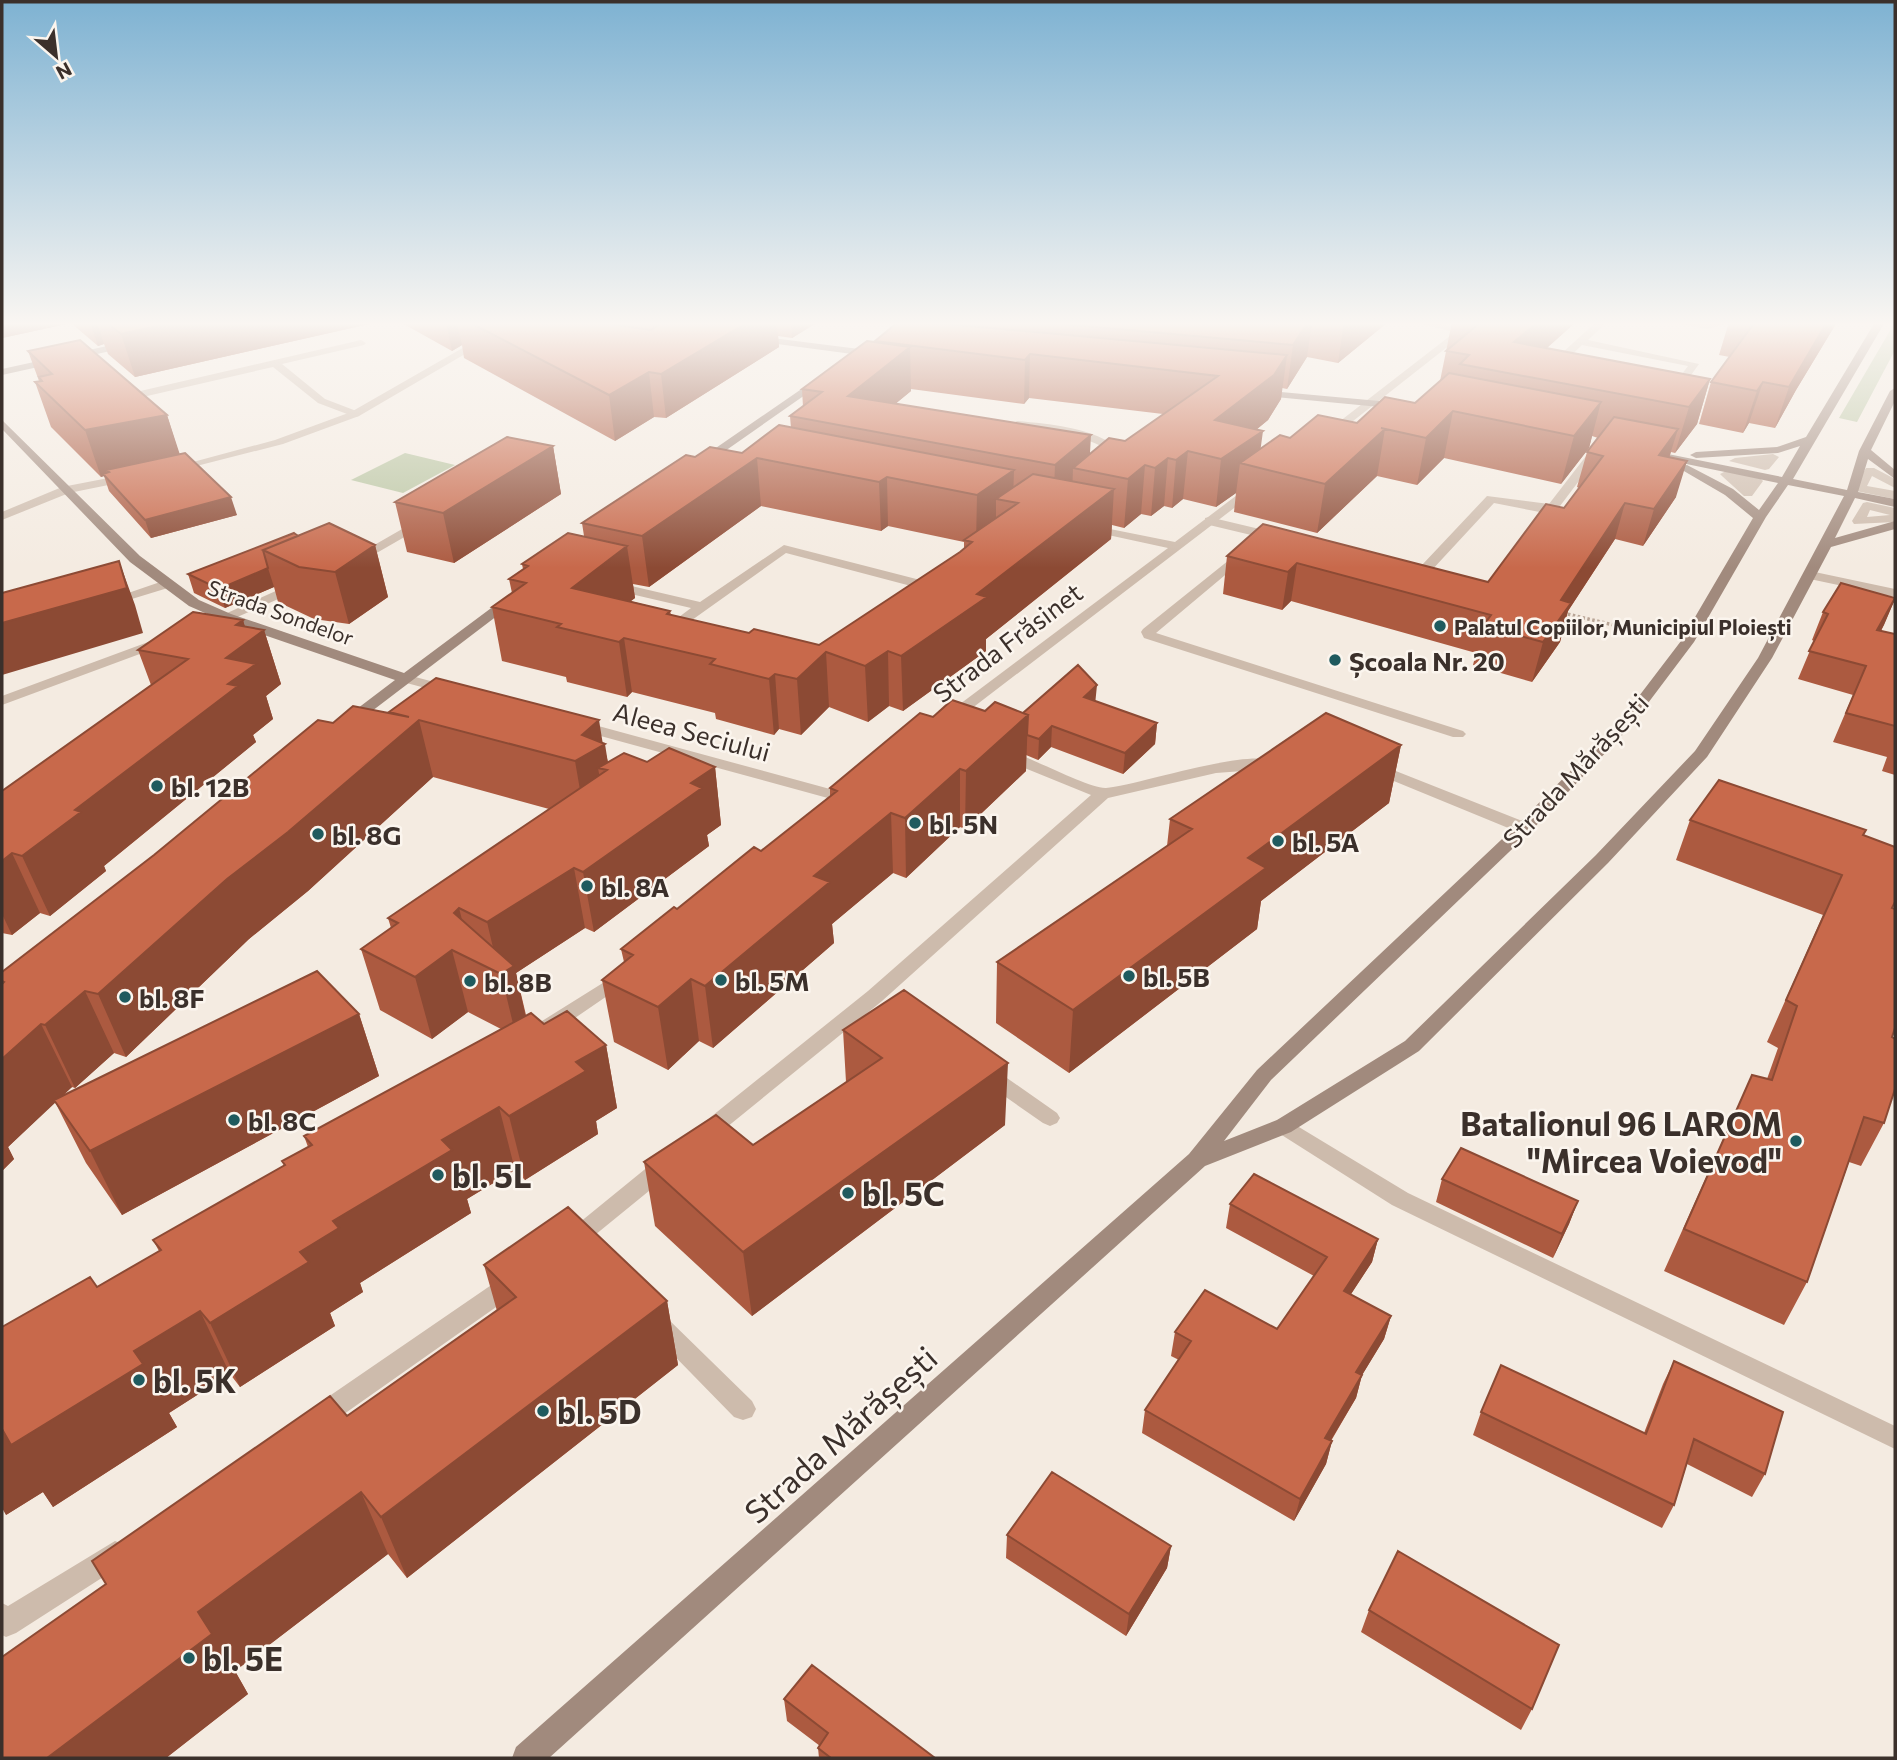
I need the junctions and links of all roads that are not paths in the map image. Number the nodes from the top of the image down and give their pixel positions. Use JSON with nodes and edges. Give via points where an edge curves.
{"nodes":[{"id":1,"x":326,"y":404,"type":"edge"},
{"id":2,"x":373,"y":404,"type":"edge"},
{"id":3,"x":786,"y":404,"type":"edge"},
{"id":4,"x":1370,"y":404,"type":"edge"},
{"id":5,"x":1385,"y":404,"type":"edge"},
{"id":6,"x":1663,"y":404,"type":"edge"},
{"id":7,"x":1831,"y":404,"type":"edge"},
{"id":8,"x":1889,"y":404,"type":"edge"},
{"id":9,"x":1417,"y":407,"type":"edge"},
{"id":10,"x":1660,"y":408,"type":"edge"},
{"id":11,"x":355,"y":414,"type":"junction"},
{"id":12,"x":2,"y":423,"type":"edge"},
{"id":13,"x":1017,"y":424,"type":"edge"},
{"id":14,"x":1810,"y":440,"type":"junction"},
{"id":15,"x":1318,"y":442,"type":"edge"},
{"id":16,"x":1601,"y":444,"type":"edge"},
{"id":17,"x":1866,"y":451,"type":"junction"},
{"id":18,"x":1641,"y":452,"type":"edge"},
{"id":19,"x":715,"y":453,"type":"junction"},
{"id":20,"x":1654,"y":454,"type":"junction"},
{"id":21,"x":728,"y":456,"type":"edge"},
{"id":22,"x":693,"y":469,"type":"edge"},
{"id":23,"x":160,"y":472,"type":"edge"},
{"id":24,"x":1110,"y":473,"type":"edge"},
{"id":25,"x":146,"y":474,"type":"edge"},
{"id":26,"x":1895,"y":476,"type":"edge"},
{"id":27,"x":1786,"y":481,"type":"junction"},
{"id":28,"x":1264,"y":482,"type":"edge"},
{"id":29,"x":1895,"y":484,"type":"edge"},
{"id":30,"x":66,"y":490,"type":"junction"},
{"id":31,"x":1852,"y":494,"type":"junction"},
{"id":32,"x":1895,"y":495,"type":"edge"},
{"id":33,"x":1895,"y":503,"type":"edge"},
{"id":34,"x":439,"y":512,"type":"edge"},
{"id":35,"x":1895,"y":512,"type":"edge"},
{"id":36,"x":2,"y":516,"type":"edge"},
{"id":37,"x":1760,"y":517,"type":"junction"},
{"id":38,"x":1895,"y":518,"type":"edge"},
{"id":39,"x":1209,"y":521,"type":"junction"},
{"id":40,"x":1070,"y":523,"type":"edge"},
{"id":41,"x":1895,"y":525,"type":"edge"},
{"id":42,"x":1265,"y":534,"type":"junction"},
{"id":43,"x":1290,"y":540,"type":"edge"},
{"id":44,"x":1826,"y":544,"type":"junction"},
{"id":45,"x":1178,"y":546,"type":"junction"},
{"id":46,"x":347,"y":564,"type":"edge"},
{"id":47,"x":1390,"y":564,"type":"edge"},
{"id":48,"x":1810,"y":575,"type":"junction"},
{"id":49,"x":942,"y":579,"type":"edge"},
{"id":50,"x":310,"y":580,"type":"edge"},
{"id":51,"x":600,"y":583,"type":"edge"},
{"id":52,"x":166,"y":584,"type":"junction"},
{"id":53,"x":520,"y":593,"type":"edge"},
{"id":54,"x":1895,"y":593,"type":"edge"},
{"id":55,"x":702,"y":606,"type":"junction"},
{"id":56,"x":90,"y":607,"type":"edge"},
{"id":57,"x":226,"y":617,"type":"junction"},
{"id":58,"x":201,"y":627,"type":"edge"},
{"id":59,"x":687,"y":631,"type":"edge"},
{"id":60,"x":176,"y":636,"type":"edge"},
{"id":61,"x":404,"y":678,"type":"junction"},
{"id":62,"x":469,"y":696,"type":"edge"},
{"id":63,"x":2,"y":701,"type":"edge"},
{"id":64,"x":560,"y":721,"type":"edge"},
{"id":65,"x":334,"y":733,"type":"edge"},
{"id":66,"x":1458,"y":734,"type":"dead end"},
{"id":67,"x":963,"y":738,"type":"edge"},
{"id":68,"x":989,"y":748,"type":"edge"},
{"id":69,"x":701,"y":759,"type":"junction"},
{"id":70,"x":1284,"y":763,"type":"edge"},
{"id":71,"x":1364,"y":763,"type":"edge"},
{"id":72,"x":678,"y":774,"type":"edge"},
{"id":73,"x":1102,"y":794,"type":"junction"},
{"id":74,"x":825,"y":815,"type":"edge"},
{"id":75,"x":1524,"y":828,"type":"junction"},
{"id":76,"x":633,"y":968,"type":"edge"},
{"id":77,"x":875,"y":996,"type":"junction"},
{"id":78,"x":897,"y":1012,"type":"edge"},
{"id":79,"x":533,"y":1037,"type":"edge"},
{"id":80,"x":974,"y":1065,"type":"edge"},
{"id":81,"x":1050,"y":1118,"type":"dead end"},
{"id":82,"x":1284,"y":1126,"type":"junction"},
{"id":83,"x":1197,"y":1160,"type":"junction"},
{"id":84,"x":573,"y":1240,"type":"junction"},
{"id":85,"x":551,"y":1256,"type":"edge"},
{"id":86,"x":592,"y":1259,"type":"edge"},
{"id":87,"x":528,"y":1272,"type":"edge"},
{"id":88,"x":639,"y":1306,"type":"edge"},
{"id":89,"x":743,"y":1409,"type":"dead end"},
{"id":90,"x":304,"y":1428,"type":"edge"},
{"id":91,"x":1895,"y":1438,"type":"edge"},
{"id":92,"x":135,"y":1541,"type":"edge"},
{"id":93,"x":3,"y":1622,"type":"edge"},
{"id":94,"x":527,"y":1758,"type":"edge"}],
"edges":[{"from":1,"to":11,"type":"street"},
{"from":2,"to":11,"type":"street"},
{"from":3,"to":19,"type":"main road"},
{"from":4,"to":15,"type":"street"},
{"from":5,"to":9,"type":"main road"},
{"from":6,"to":10,"type":"street"},
{"from":7,"to":14,"type":"main road","name":"Strada Mărășești"},
{"from":8,"to":17,"type":"main road","name":"Strada Mărășești"},
{"from":11,"to":23,"type":"street","via":[[279,442]]},
{"from":12,"to":30,"type":"main road","name":"Strada Sondelor"},
{"from":13,"to":24,"type":"street","via":[[1070,429],[1097,437],[1111,447],[1115,457]]},
{"from":14,"to":20,"type":"main road","via":[[1748,454]]},
{"from":14,"to":27,"type":"main road","name":"Strada Mărășești"},
{"from":16,"to":47,"type":"street","via":[[1553,507],[1492,499],[1426,568]]},
{"from":17,"to":26,"type":"main road"},
{"from":17,"to":31,"type":"main road","name":"Strada Mărășești"},
{"from":18,"to":20,"type":"main road"},
{"from":19,"to":21,"type":"street"},
{"from":19,"to":22,"type":"main road"},
{"from":20,"to":27,"type":"main road"},
{"from":20,"to":37,"type":"main road","via":[[1720,486]]},
{"from":25,"to":30,"type":"street"},
{"from":27,"to":31,"type":"main road"},
{"from":27,"to":37,"type":"main road","name":"Strada Mărășești"},
{"from":28,"to":39,"type":"street","name":"Strada Frăsinet"},
{"from":29,"to":32,"type":"street","via":[[1870,470],[1860,488]]},
{"from":30,"to":36,"type":"street"},
{"from":30,"to":52,"type":"main road","name":"Strada Sondelor"},
{"from":31,"to":33,"type":"main road"},
{"from":31,"to":44,"type":"main road","name":"Strada Mărășești"},
{"from":34,"to":46,"type":"street"},
{"from":35,"to":38,"type":"street","via":[[1867,506],[1858,521]]},
{"from":37,"to":75,"type":"main road","name":"Strada Mărășești","via":[[1687,642],[1625,724]]},
{"from":39,"to":42,"type":"street"},
{"from":39,"to":45,"type":"street","name":"Strada Frăsinet"},
{"from":40,"to":45,"type":"street"},
{"from":41,"to":44,"type":"main road"},
{"from":42,"to":43,"type":"street"},
{"from":42,"to":66,"type":"street","via":[[1149,635]]},
{"from":44,"to":48,"type":"main road","name":"Strada Mărășești"},
{"from":45,"to":67,"type":"street","name":"Strada Frăsinet","via":[[938,728]]},
{"from":48,"to":54,"type":"street"},
{"from":48,"to":82,"type":"main road","name":"Strada Mărășești","via":[[1765,658],[1701,754],[1602,859],[1412,1046]]},
{"from":49,"to":55,"type":"street","via":[[930,587],[784,549]]},
{"from":50,"to":57,"type":"street"},
{"from":51,"to":55,"type":"street"},
{"from":52,"to":56,"type":"street"},
{"from":52,"to":57,"type":"main road","name":"Strada Sondelor"},
{"from":53,"to":61,"type":"main road"},
{"from":55,"to":59,"type":"street","via":[[674,626]]},
{"from":57,"to":58,"type":"street"},
{"from":57,"to":61,"type":"main road","name":"Strada Sondelor"},
{"from":60,"to":63,"type":"street"},
{"from":61,"to":62,"type":"street"},
{"from":61,"to":65,"type":"main road"},
{"from":64,"to":69,"type":"street","name":"Aleea Seciului"},
{"from":68,"to":73,"type":"street"},
{"from":69,"to":72,"type":"street"},
{"from":69,"to":74,"type":"street","name":"Aleea Seciului","via":[[851,794]]},
{"from":70,"to":73,"type":"street","via":[[1216,768]]},
{"from":71,"to":75,"type":"street"},
{"from":73,"to":77,"type":"street"},
{"from":75,"to":83,"type":"main road","name":"Strada Mărășești","via":[[1264,1075]]},
{"from":76,"to":79,"type":"street"},
{"from":77,"to":78,"type":"street"},
{"from":77,"to":84,"type":"street"},
{"from":80,"to":81,"type":"street"},
{"from":82,"to":83,"type":"main road","name":"Strada Mărășești"},
{"from":82,"to":91,"type":"street","via":[[1400,1199]]},
{"from":83,"to":94,"type":"main road","name":"Strada Mărășești"},
{"from":84,"to":85,"type":"street"},
{"from":84,"to":86,"type":"street"},
{"from":87,"to":90,"type":"street"},
{"from":88,"to":89,"type":"street"},
{"from":92,"to":93,"type":"street"}]}
